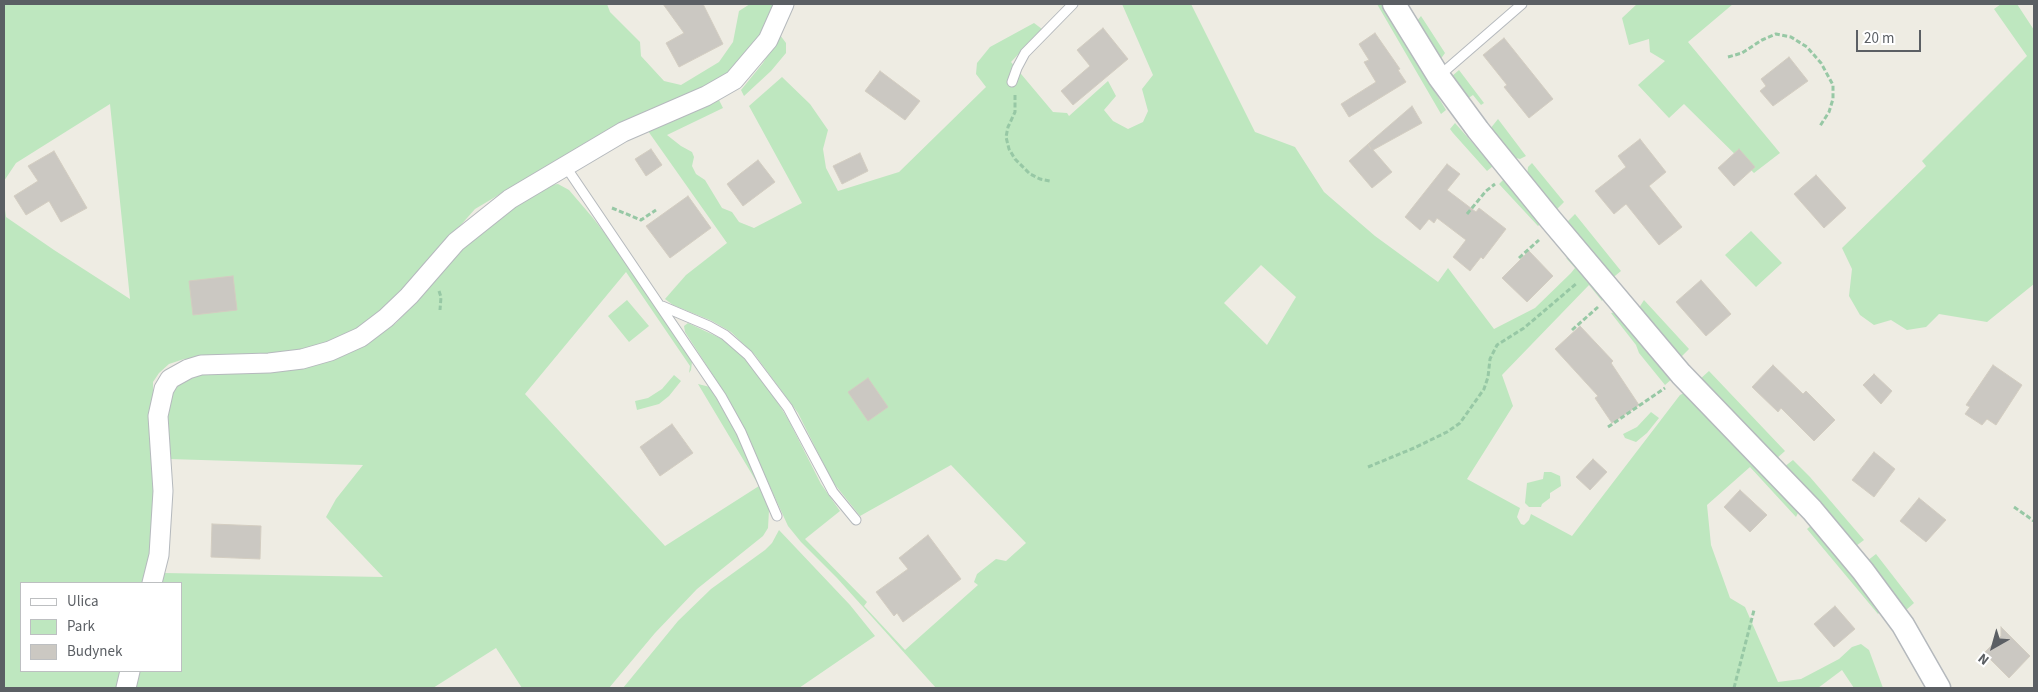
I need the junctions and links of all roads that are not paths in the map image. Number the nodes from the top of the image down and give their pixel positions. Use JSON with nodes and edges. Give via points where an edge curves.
{"nodes":[{"id":1,"x":784,"y":4,"type":"edge"},
{"id":2,"x":1073,"y":4,"type":"edge"},
{"id":3,"x":1394,"y":4,"type":"edge"},
{"id":4,"x":1522,"y":4,"type":"edge"},
{"id":5,"x":1439,"y":77,"type":"junction"},
{"id":6,"x":1012,"y":82,"type":"road end"},
{"id":7,"x":566,"y":167,"type":"junction"},
{"id":8,"x":662,"y":306,"type":"junction"},
{"id":9,"x":777,"y":516,"type":"dead end"},
{"id":10,"x":856,"y":520,"type":"dead end"},
{"id":11,"x":152,"y":582,"type":"edge"},
{"id":12,"x":130,"y":672,"type":"edge"},
{"id":13,"x":126,"y":688,"type":"edge"},
{"id":14,"x":1939,"y":688,"type":"edge"}],
"edges":[{"from":1,"to":7,"type":"street","via":[[768,40],[734,80],[624,132]]},
{"from":2,"to":6,"type":"lane","via":[[1026,54]]},
{"from":3,"to":5,"type":"street"},
{"from":4,"to":5,"type":"lane"},
{"from":5,"to":14,"type":"street","via":[[1478,130],[1681,374],[1812,510],[1863,571],[1904,625]]},
{"from":7,"to":8,"type":"lane"},
{"from":7,"to":11,"type":"street","via":[[510,199],[481,221],[456,242],[409,296],[361,337],[302,359],[201,365],[170,379],[164,389],[158,416],[163,491],[159,555]]},
{"from":8,"to":9,"type":"lane","via":[[741,432]]},
{"from":8,"to":10,"type":"lane","via":[[725,335],[748,355],[788,408],[833,492]]},
{"from":12,"to":13,"type":"street"}]}
